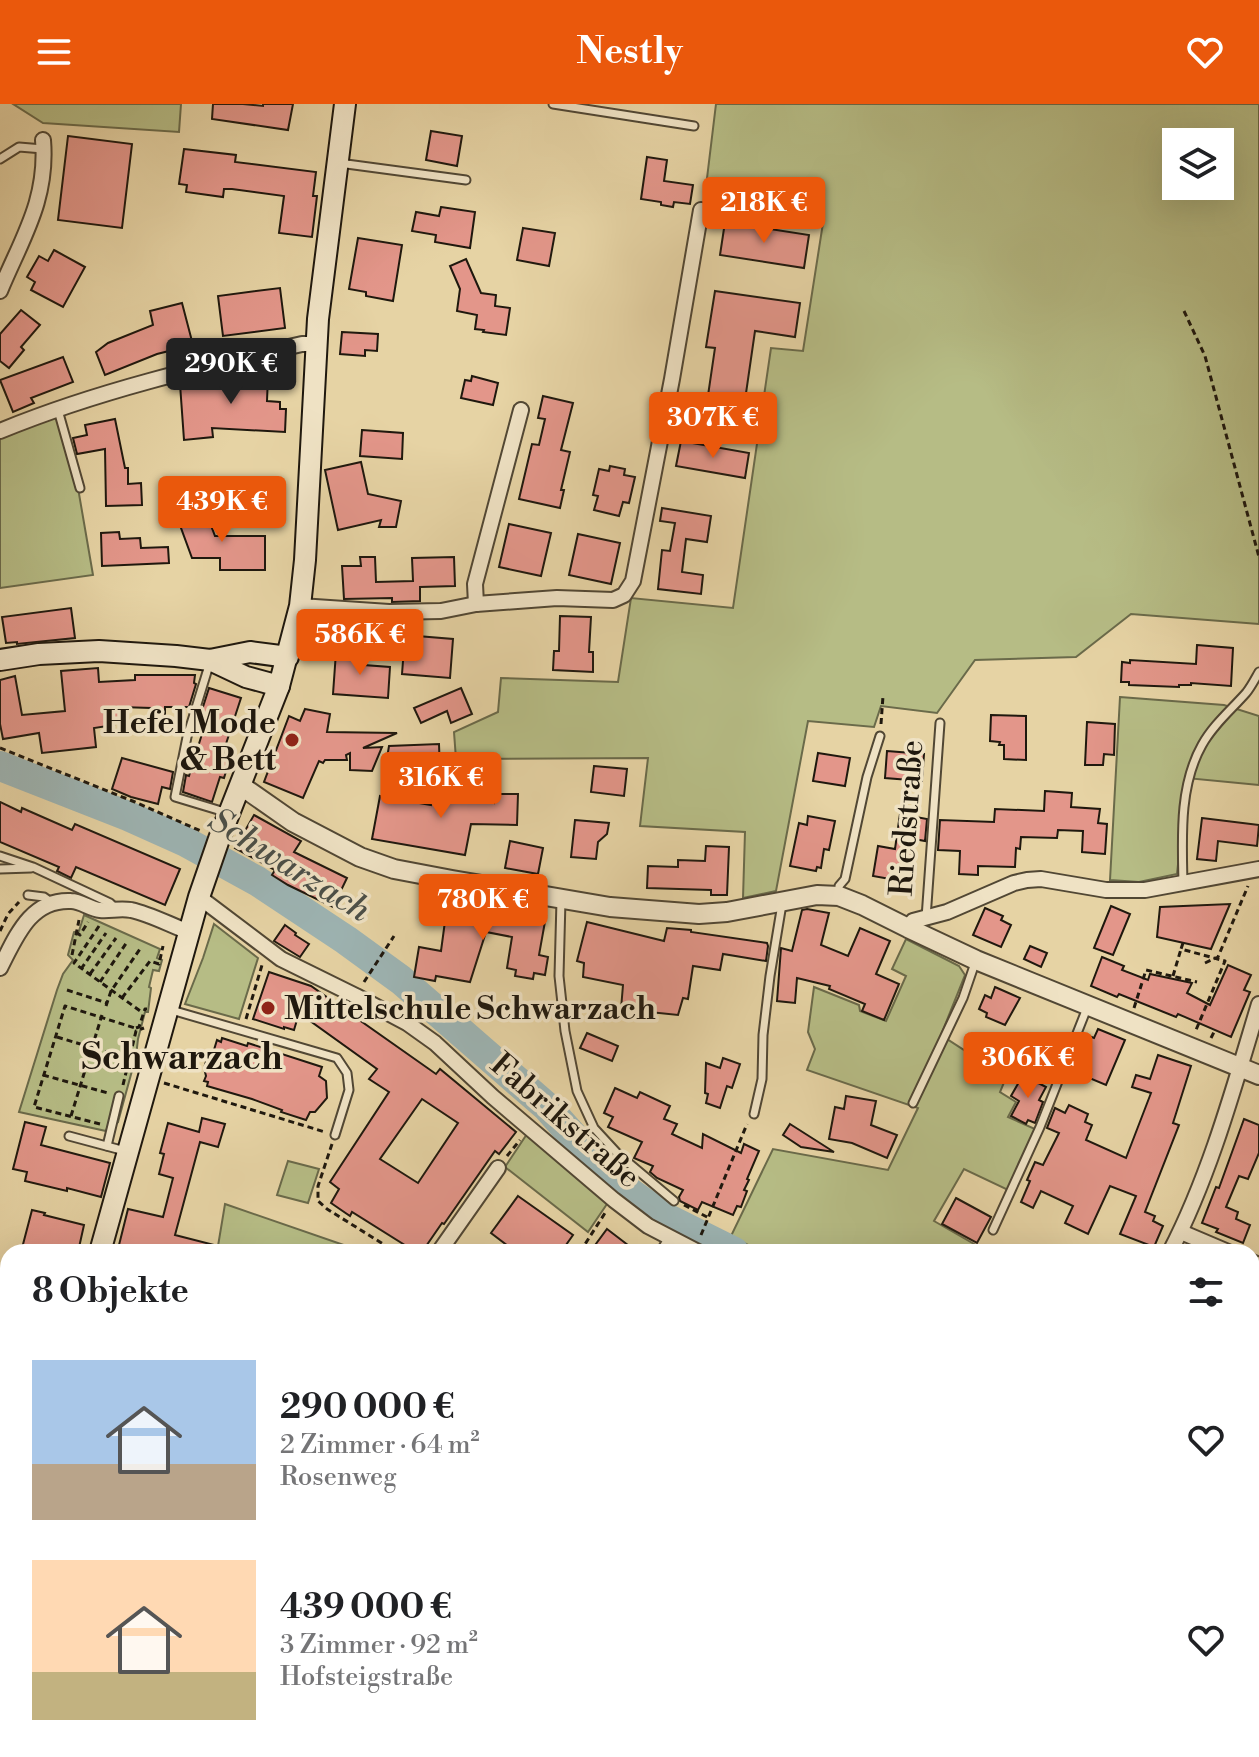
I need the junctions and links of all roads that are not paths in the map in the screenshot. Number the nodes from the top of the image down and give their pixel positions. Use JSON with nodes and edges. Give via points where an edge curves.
{"nodes":[{"id":1,"x":345,"y":104,"type":"edge"},
{"id":2,"x":553,"y":104,"type":"edge"},
{"id":3,"x":694,"y":126,"type":"dead end"},
{"id":4,"x":43,"y":144,"type":"joint"},
{"id":5,"x":0,"y":159,"type":"edge"},
{"id":6,"x":337,"y":163,"type":"junction"},
{"id":7,"x":466,"y":180,"type":"dead end"},
{"id":8,"x":701,"y":210,"type":"dead end"},
{"id":9,"x":1,"y":288,"type":"edge"},
{"id":10,"x":316,"y":344,"type":"junction"},
{"id":11,"x":58,"y":410,"type":"junction"},
{"id":12,"x":521,"y":410,"type":"dead end"},
{"id":13,"x":2,"y":425,"type":"edge"},
{"id":14,"x":80,"y":488,"type":"dead end"},
{"id":15,"x":476,"y":604,"type":"junction"},
{"id":16,"x":300,"y":606,"type":"junction"},
{"id":17,"x":288,"y":657,"type":"junction"},
{"id":18,"x":0,"y":660,"type":"edge"},
{"id":19,"x":210,"y":660,"type":"junction"},
{"id":20,"x":1259,"y":672,"type":"edge"},
{"id":21,"x":279,"y":686,"type":"junction"},
{"id":22,"x":940,"y":723,"type":"dead end"},
{"id":23,"x":880,"y":736,"type":"road end"},
{"id":24,"x":240,"y":785,"type":"junction"},
{"id":25,"x":229,"y":813,"type":"junction"},
{"id":26,"x":0,"y":856,"type":"edge"},
{"id":27,"x":33,"y":867,"type":"junction"},
{"id":28,"x":0,"y":869,"type":"edge"},
{"id":29,"x":1259,"y":869,"type":"edge"},
{"id":30,"x":1183,"y":883,"type":"junction"},
{"id":31,"x":28,"y":895,"type":"dead end"},
{"id":32,"x":839,"y":896,"type":"junction"},
{"id":33,"x":199,"y":897,"type":"junction"},
{"id":34,"x":561,"y":898,"type":"junction"},
{"id":35,"x":782,"y":902,"type":"junction"},
{"id":36,"x":53,"y":903,"type":"junction"},
{"id":37,"x":116,"y":909,"type":"junction"},
{"id":38,"x":926,"y":918,"type":"junction"},
{"id":39,"x":908,"y":928,"type":"junction"},
{"id":40,"x":189,"y":932,"type":"junction"},
{"id":41,"x":976,"y":960,"type":"junction"},
{"id":42,"x":0,"y":968,"type":"edge"},
{"id":43,"x":1259,"y":1004,"type":"edge"},
{"id":44,"x":1088,"y":1006,"type":"junction"},
{"id":45,"x":168,"y":1009,"type":"junction"},
{"id":46,"x":1241,"y":1068,"type":"junction"},
{"id":47,"x":1259,"y":1075,"type":"edge"},
{"id":48,"x":119,"y":1096,"type":"road end"},
{"id":49,"x":913,"y":1103,"type":"dead end"},
{"id":50,"x":754,"y":1114,"type":"road end"},
{"id":51,"x":335,"y":1135,"type":"road end"},
{"id":52,"x":69,"y":1136,"type":"dead end"},
{"id":53,"x":107,"y":1146,"type":"junction"},
{"id":54,"x":129,"y":1152,"type":"junction"},
{"id":55,"x":498,"y":1168,"type":"road end"},
{"id":56,"x":674,"y":1201,"type":"road end"},
{"id":57,"x":993,"y":1230,"type":"dead end"},
{"id":58,"x":1181,"y":1232,"type":"junction"},
{"id":59,"x":669,"y":1237,"type":"junction"},
{"id":60,"x":102,"y":1244,"type":"edge"},
{"id":61,"x":445,"y":1244,"type":"edge"},
{"id":62,"x":665,"y":1244,"type":"edge"},
{"id":63,"x":682,"y":1244,"type":"edge"},
{"id":64,"x":1174,"y":1244,"type":"edge"},
{"id":65,"x":1209,"y":1244,"type":"edge"}],
"edges":[{"from":1,"to":6,"type":"main road"},
{"from":2,"to":3,"type":"lane"},
{"from":4,"to":5,"type":"lane","via":[[19,147]]},
{"from":4,"to":9,"type":"street","via":[[44,177],[36,208]]},
{"from":6,"to":7,"type":"lane"},
{"from":6,"to":10,"type":"main road"},
{"from":8,"to":15,"type":"street","via":[[633,581],[613,600]]},
{"from":10,"to":11,"type":"street","via":[[184,371]]},
{"from":10,"to":16,"type":"main road"},
{"from":11,"to":13,"type":"street"},
{"from":11,"to":14,"type":"lane"},
{"from":12,"to":15,"type":"street","via":[[475,584]]},
{"from":15,"to":16,"type":"street","via":[[389,612]]},
{"from":16,"to":17,"type":"main road"},
{"from":17,"to":19,"type":"main road","via":[[250,652]]},
{"from":17,"to":21,"type":"main road"},
{"from":18,"to":19,"type":"main road","via":[[99,651]]},
{"from":19,"to":21,"type":"main road"},
{"from":19,"to":25,"type":"lane","via":[[175,797]]},
{"from":20,"to":30,"type":"lane","via":[[1202,745],[1191,771],[1182,836]]},
{"from":21,"to":24,"type":"main road"},
{"from":22,"to":38,"type":"lane","name":"Riedstraße"},
{"from":23,"to":32,"type":"lane"},
{"from":24,"to":25,"type":"main road"},
{"from":24,"to":34,"type":"street","via":[[293,822],[394,869]]},
{"from":25,"to":33,"type":"main road","via":[[212,838]]},
{"from":26,"to":27,"type":"lane"},
{"from":27,"to":28,"type":"lane"},
{"from":27,"to":37,"type":"lane"},
{"from":29,"to":30,"type":"street","name":"Riedstraße"},
{"from":30,"to":38,"type":"street","name":"Riedstraße","via":[[1106,890],[1027,880]]},
{"from":31,"to":36,"type":"lane"},
{"from":32,"to":35,"type":"street"},
{"from":32,"to":39,"type":"street"},
{"from":33,"to":40,"type":"main road"},
{"from":33,"to":59,"type":"street","name":"Fabrikstraße","via":[[281,959],[426,1036],[614,1200]]},
{"from":34,"to":35,"type":"street","via":[[699,914]]},
{"from":34,"to":56,"type":"lane","via":[[559,976],[577,1091],[594,1128]]},
{"from":35,"to":50,"type":"lane"},
{"from":36,"to":37,"type":"street","via":[[76,901],[98,910]]},
{"from":36,"to":42,"type":"street","via":[[30,916]]},
{"from":37,"to":40,"type":"street"},
{"from":38,"to":39,"type":"street","name":"Riedstraße"},
{"from":39,"to":41,"type":"street"},
{"from":40,"to":45,"type":"main road"},
{"from":41,"to":44,"type":"street"},
{"from":41,"to":49,"type":"lane"},
{"from":43,"to":46,"type":"street"},
{"from":44,"to":46,"type":"street"},
{"from":44,"to":57,"type":"lane"},
{"from":45,"to":51,"type":"lane","via":[[337,1058],[347,1073],[349,1090]]},
{"from":45,"to":54,"type":"main road"},
{"from":46,"to":47,"type":"street"},
{"from":46,"to":58,"type":"street"},
{"from":48,"to":53,"type":"lane"},
{"from":52,"to":53,"type":"lane"},
{"from":53,"to":54,"type":"lane"},
{"from":54,"to":60,"type":"main road"},
{"from":55,"to":61,"type":"street"},
{"from":58,"to":64,"type":"street"},
{"from":58,"to":65,"type":"street"},
{"from":59,"to":62,"type":"lane"},
{"from":59,"to":63,"type":"street","name":"Fabrikstraße"}]}
